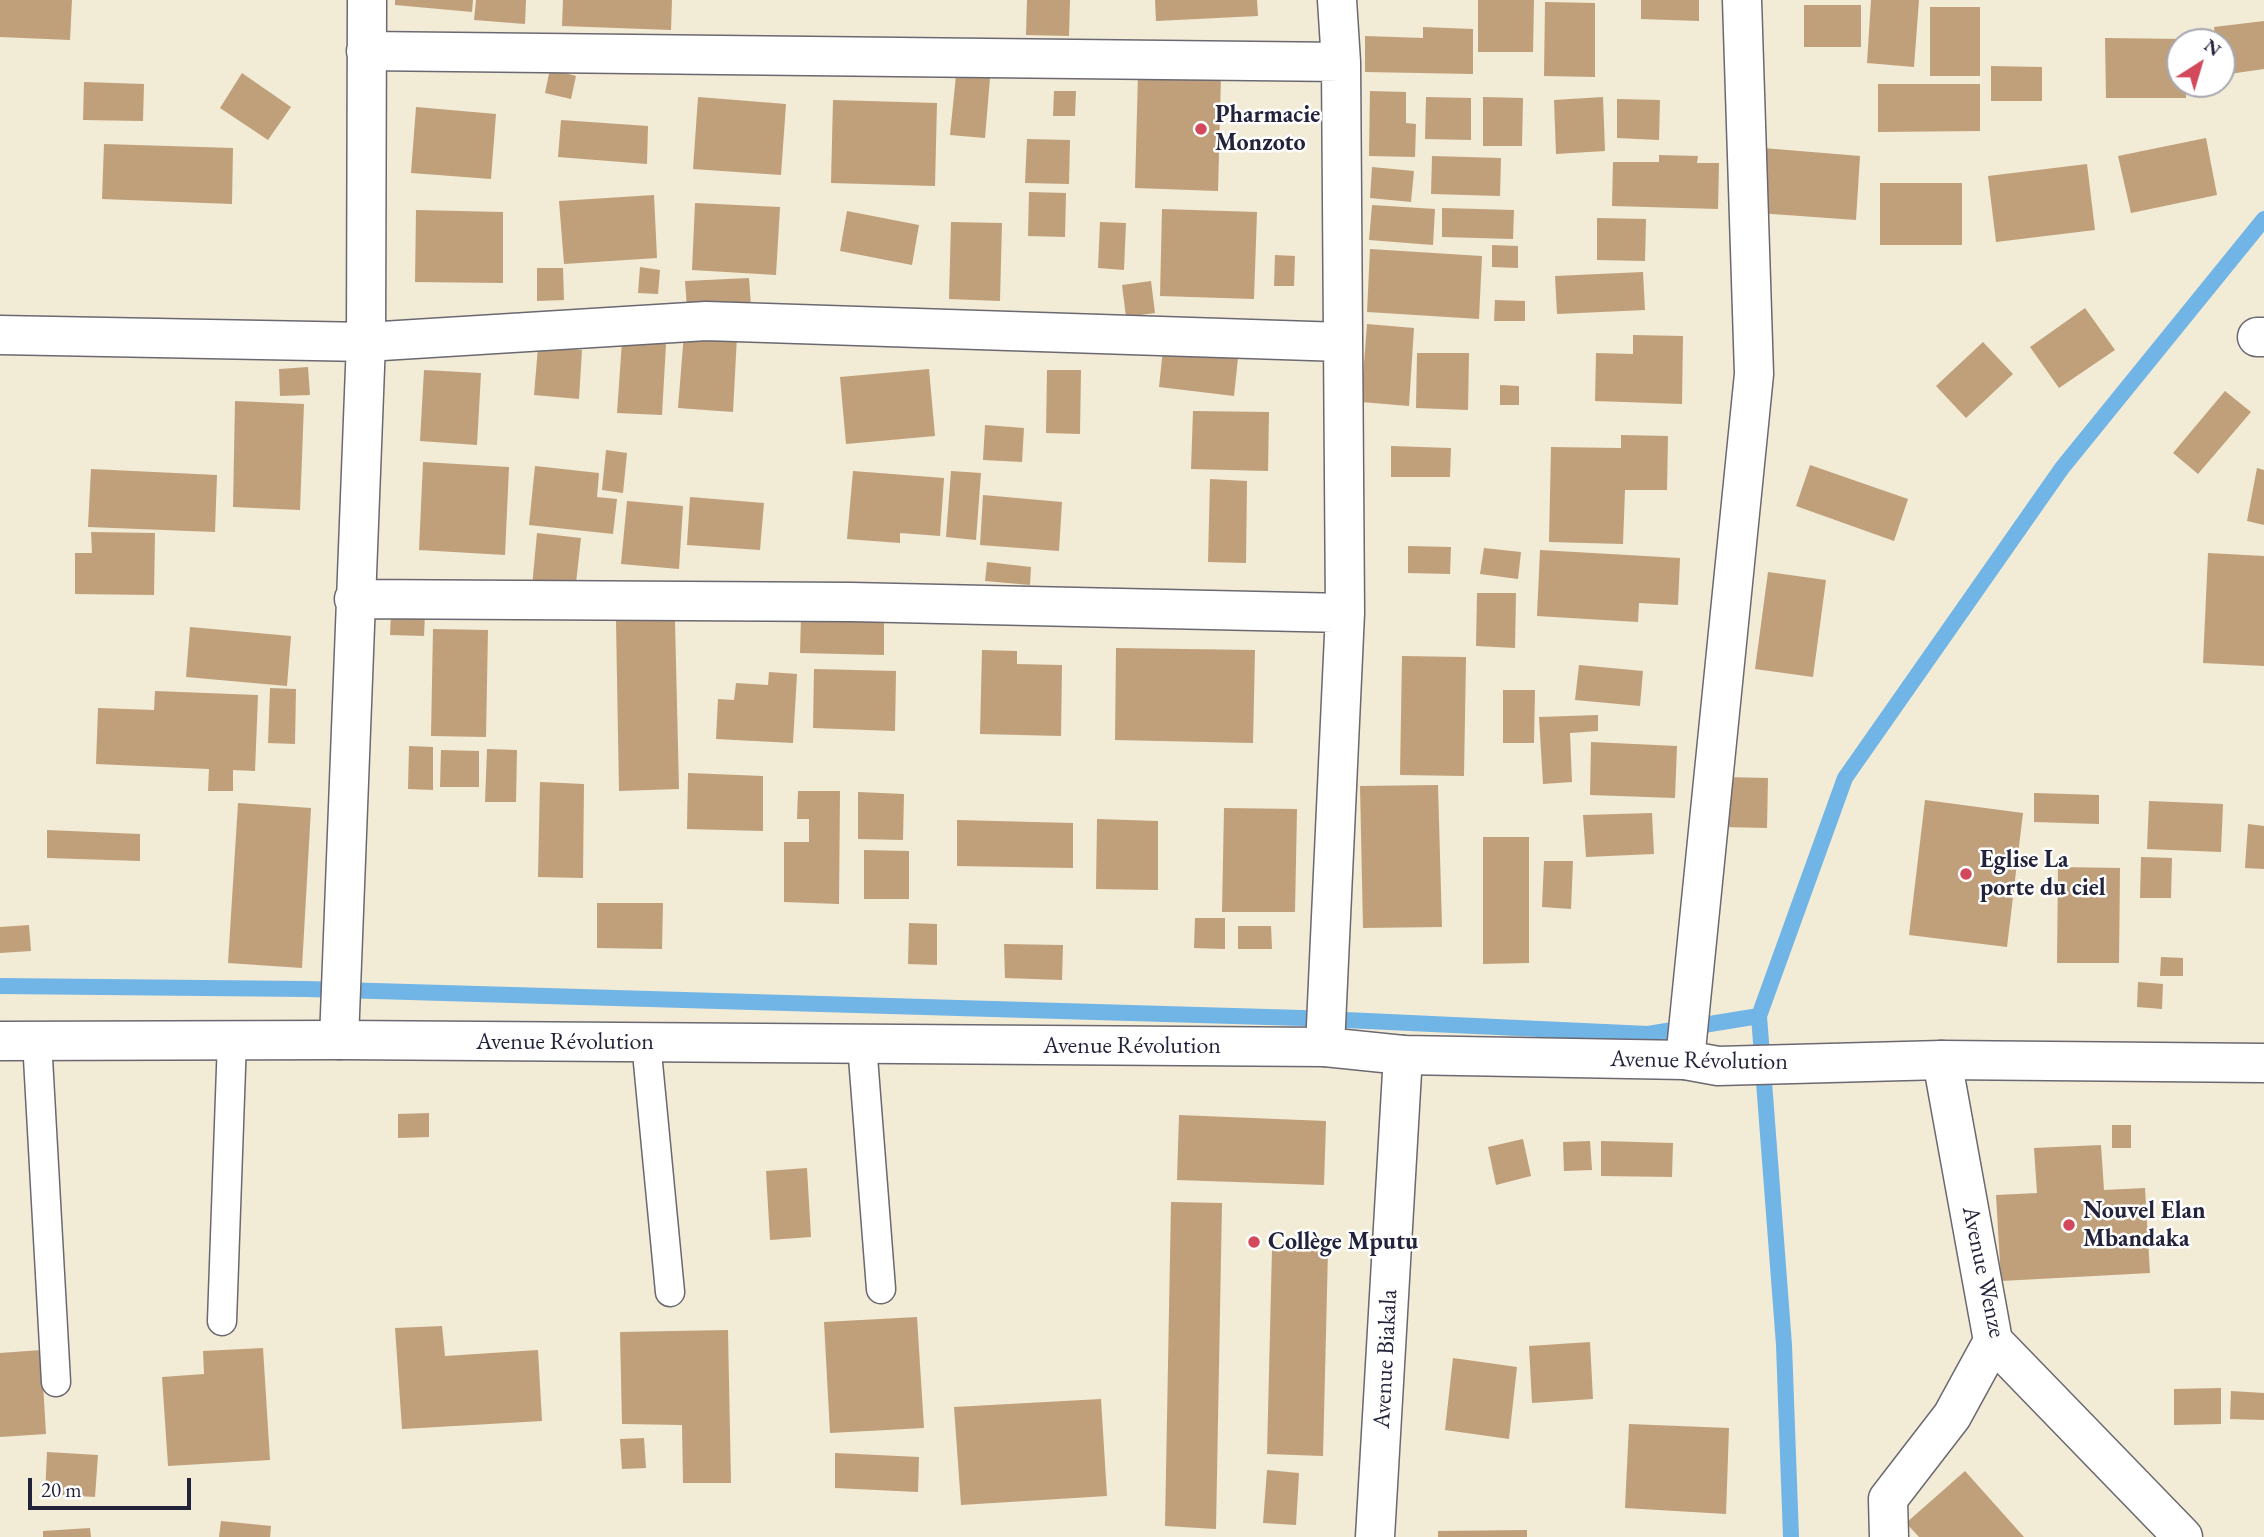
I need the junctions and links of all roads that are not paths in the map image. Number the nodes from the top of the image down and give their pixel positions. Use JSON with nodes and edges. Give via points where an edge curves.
{"nodes":[{"id":1,"x":367,"y":0,"type":"edge"},
{"id":2,"x":1337,"y":0,"type":"edge"},
{"id":3,"x":1742,"y":0,"type":"edge"},
{"id":4,"x":366,"y":51,"type":"junction"},
{"id":5,"x":1341,"y":62,"type":"junction"},
{"id":6,"x":0,"y":335,"type":"edge"},
{"id":7,"x":366,"y":342,"type":"junction"},
{"id":8,"x":1342,"y":342,"type":"junction"},
{"id":9,"x":354,"y":599,"type":"junction"},
{"id":10,"x":1345,"y":613,"type":"junction"},
{"id":11,"x":18,"y":1040,"type":"edge"},
{"id":12,"x":232,"y":1040,"type":"junction"},
{"id":13,"x":339,"y":1040,"type":"junction"},
{"id":14,"x":646,"y":1042,"type":"junction"},
{"id":15,"x":862,"y":1044,"type":"junction"},
{"id":16,"x":1325,"y":1048,"type":"junction"},
{"id":17,"x":1403,"y":1055,"type":"junction"},
{"id":18,"x":1942,"y":1060,"type":"junction"},
{"id":19,"x":1701,"y":1063,"type":"junction"},
{"id":20,"x":2264,"y":1063,"type":"edge"},
{"id":21,"x":881,"y":1289,"type":"dead end"},
{"id":22,"x":670,"y":1292,"type":"dead end"},
{"id":23,"x":222,"y":1321,"type":"dead end"},
{"id":24,"x":1993,"y":1341,"type":"junction"},
{"id":25,"x":56,"y":1382,"type":"dead end"},
{"id":26,"x":1375,"y":1537,"type":"edge"},
{"id":27,"x":1889,"y":1537,"type":"edge"},
{"id":28,"x":2183,"y":1537,"type":"edge"}],
"edges":[{"from":1,"to":4,"type":"street"},
{"from":2,"to":5,"type":"street"},
{"from":3,"to":19,"type":"street","via":[[1754,374]]},
{"from":4,"to":5,"type":"street"},
{"from":4,"to":7,"type":"street"},
{"from":5,"to":8,"type":"street"},
{"from":6,"to":7,"type":"street"},
{"from":7,"to":8,"type":"street","via":[[706,321]]},
{"from":7,"to":9,"type":"street"},
{"from":8,"to":10,"type":"street"},
{"from":9,"to":10,"type":"street"},
{"from":9,"to":13,"type":"street"},
{"from":10,"to":16,"type":"street"},
{"from":11,"to":12,"type":"street","name":"Avenue Révolution"},
{"from":11,"to":25,"type":"lane"},
{"from":12,"to":13,"type":"street","name":"Avenue Révolution"},
{"from":12,"to":23,"type":"lane"},
{"from":13,"to":14,"type":"street","name":"Avenue Révolution"},
{"from":14,"to":15,"type":"street","name":"Avenue Révolution"},
{"from":14,"to":22,"type":"lane"},
{"from":15,"to":16,"type":"street","name":"Avenue Révolution"},
{"from":15,"to":21,"type":"lane"},
{"from":16,"to":17,"type":"street","name":"Avenue Révolution"},
{"from":17,"to":19,"type":"street","name":"Avenue Révolution"},
{"from":17,"to":26,"type":"street","name":"Avenue Biakala"},
{"from":18,"to":19,"type":"street","name":"Avenue Révolution"},
{"from":18,"to":20,"type":"street","name":"Avenue Révolution"},
{"from":18,"to":24,"type":"street","name":"Avenue Wenze"},
{"from":24,"to":27,"type":"street","via":[[1952,1416],[1888,1499]]},
{"from":24,"to":28,"type":"street","name":"Avenue Wenze"}]}
